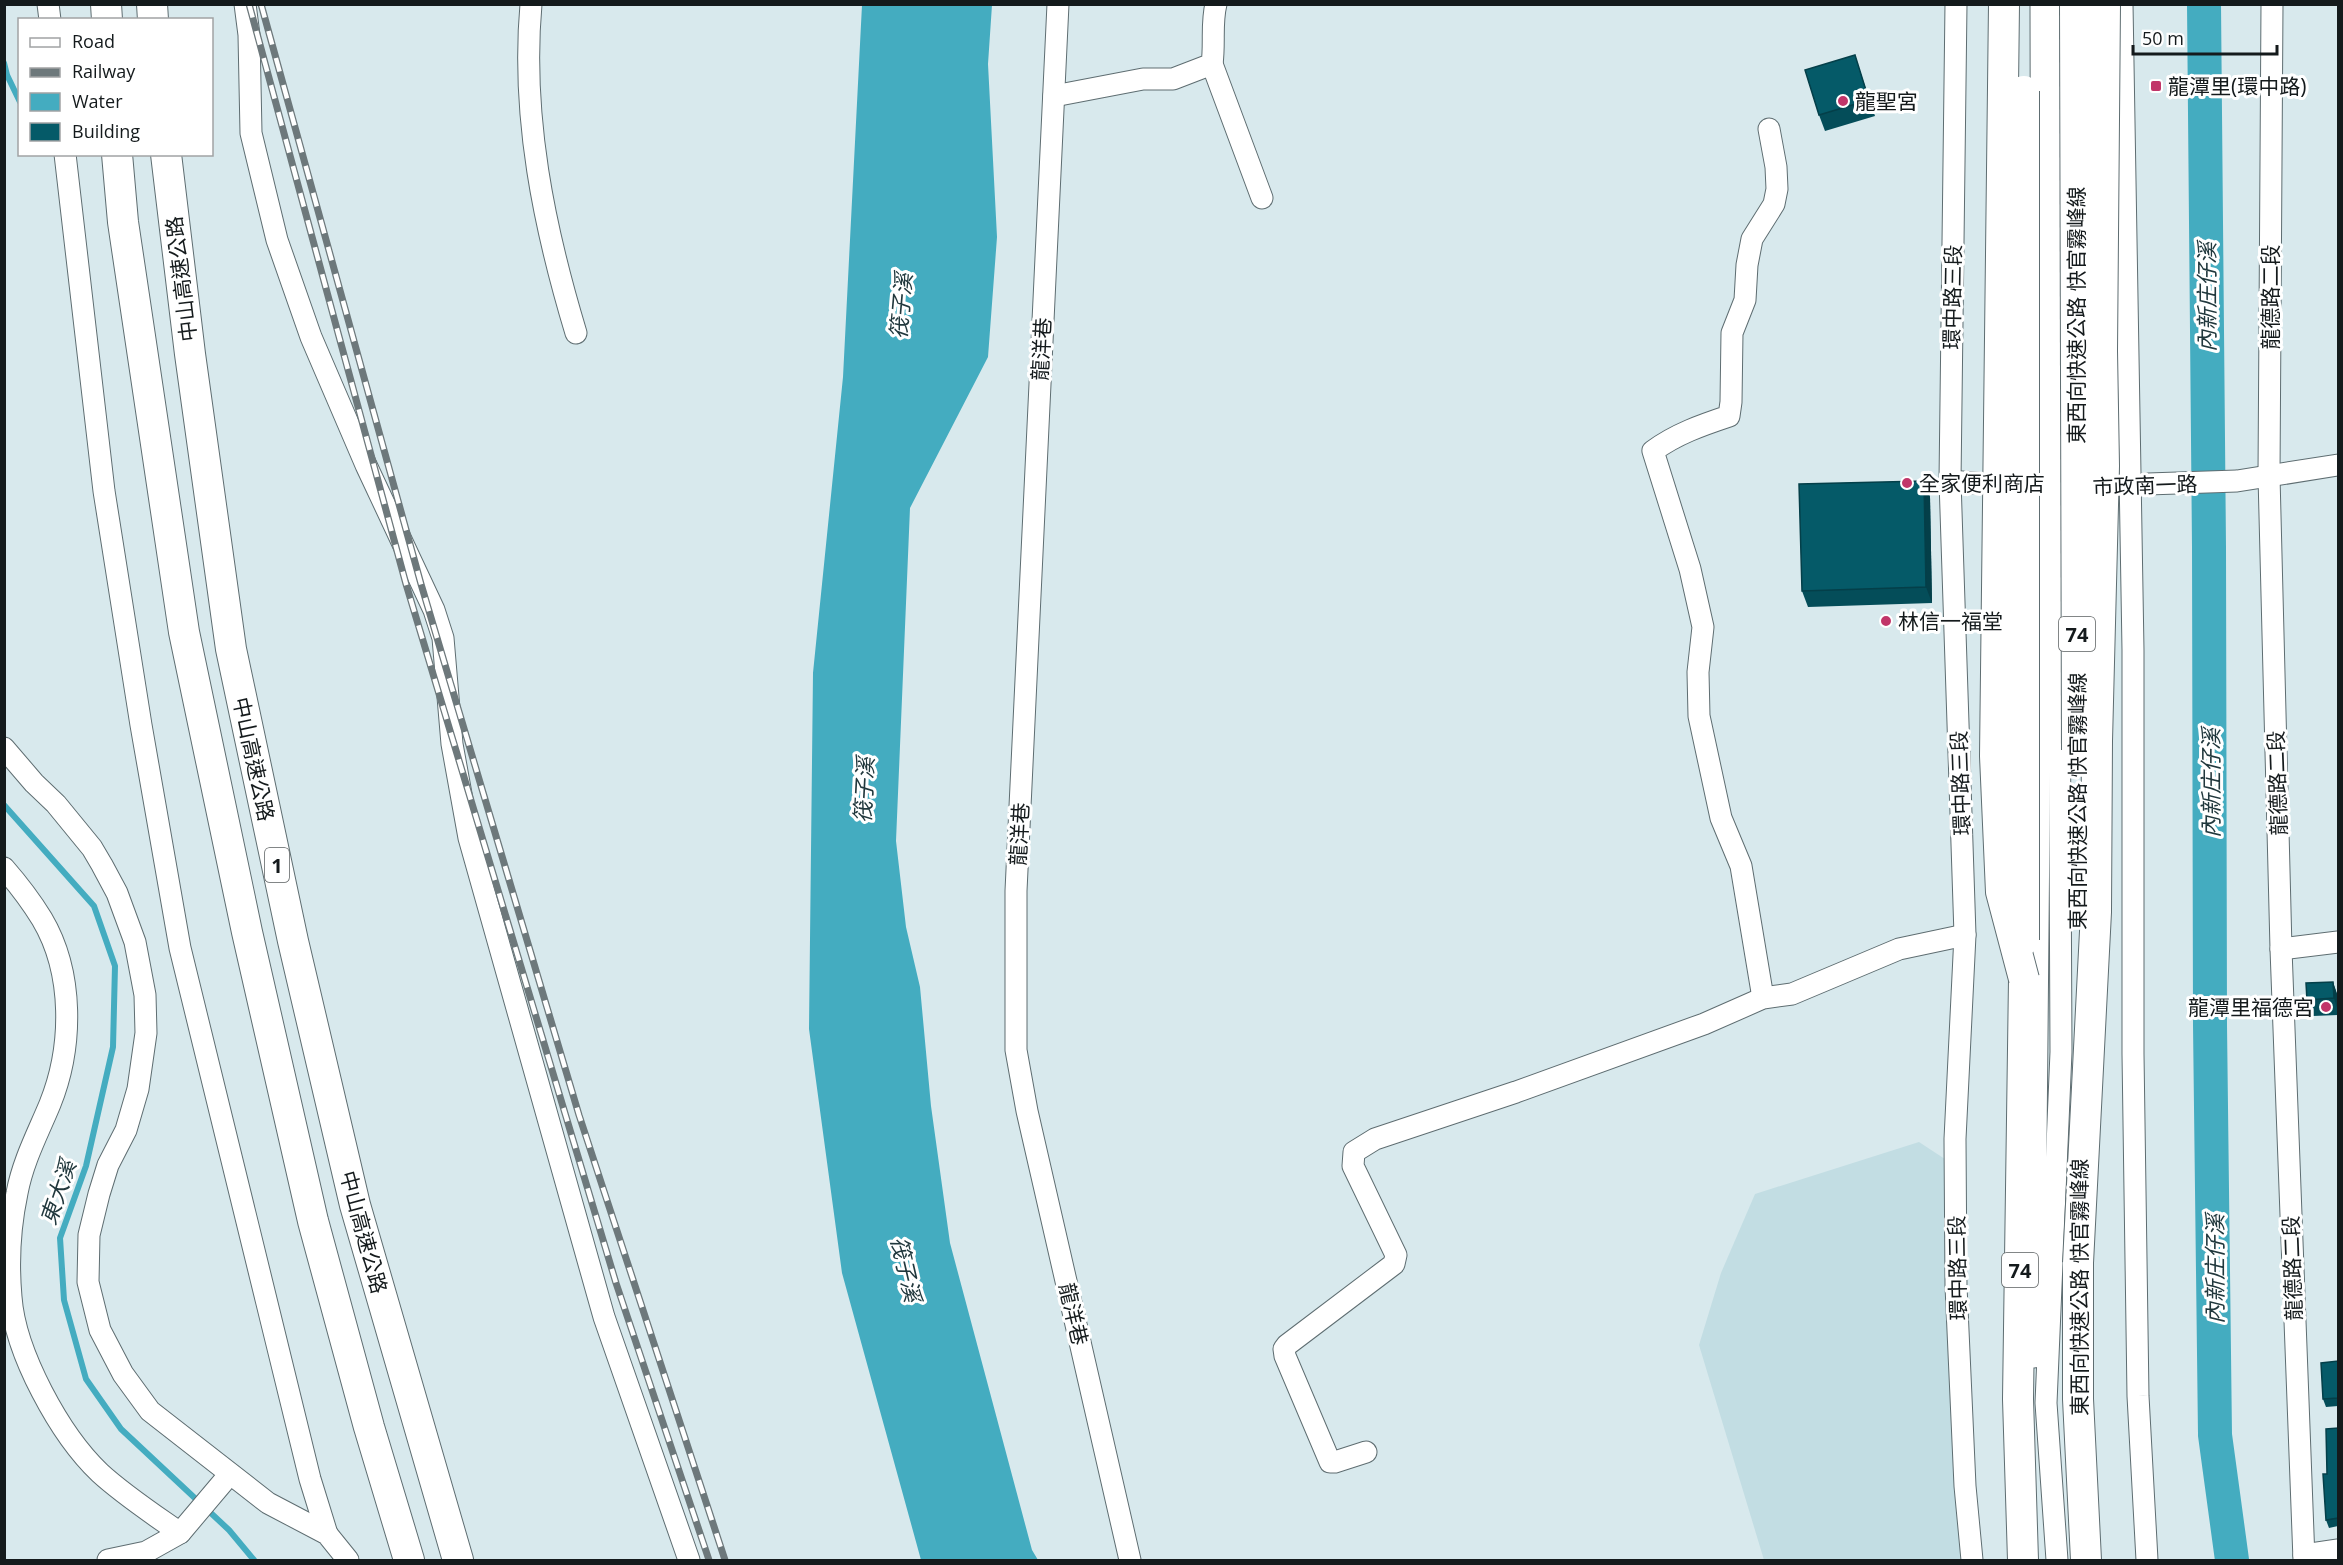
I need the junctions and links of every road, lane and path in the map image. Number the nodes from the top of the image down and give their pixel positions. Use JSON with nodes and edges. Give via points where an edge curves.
{"nodes":[{"id":1,"x":245,"y":4,"type":"edge"},
{"id":2,"x":531,"y":4,"type":"edge"},
{"id":3,"x":1058,"y":4,"type":"edge"},
{"id":4,"x":1216,"y":4,"type":"edge"},
{"id":5,"x":1956,"y":4,"type":"edge"},
{"id":6,"x":2004,"y":4,"type":"edge"},
{"id":7,"x":2024,"y":4,"type":"edge"},
{"id":8,"x":2041,"y":4,"type":"edge"},
{"id":9,"x":2056,"y":4,"type":"edge"},
{"id":10,"x":2075,"y":4,"type":"edge"},
{"id":11,"x":2105,"y":4,"type":"edge"},
{"id":12,"x":2122,"y":4,"type":"edge"},
{"id":13,"x":2272,"y":4,"type":"edge"},
{"id":14,"x":1212,"y":64,"type":"junction"},
{"id":15,"x":1054,"y":96,"type":"junction"},
{"id":16,"x":1769,"y":129,"type":"dead end"},
{"id":17,"x":65,"y":156,"type":"edge"},
{"id":18,"x":117,"y":156,"type":"edge"},
{"id":19,"x":166,"y":156,"type":"edge"},
{"id":20,"x":1262,"y":198,"type":"dead end"},
{"id":21,"x":576,"y":333,"type":"dead end"},
{"id":22,"x":2338,"y":465,"type":"edge"},
{"id":23,"x":2269,"y":476,"type":"junction"},
{"id":24,"x":1950,"y":481,"type":"junction"},
{"id":25,"x":2130,"y":484,"type":"junction"},
{"id":26,"x":2050,"y":489,"type":"junction"},
{"id":27,"x":4,"y":747,"type":"edge"},
{"id":28,"x":4,"y":868,"type":"edge"},
{"id":29,"x":1965,"y":935,"type":"junction"},
{"id":30,"x":2338,"y":942,"type":"edge"},
{"id":31,"x":2281,"y":949,"type":"junction"},
{"id":32,"x":2024,"y":979,"type":"junction"},
{"id":33,"x":1763,"y":998,"type":"junction"},
{"id":34,"x":2078,"y":1263,"type":"junction"},
{"id":35,"x":425,"y":1452,"type":"junction"},
{"id":36,"x":1366,"y":1452,"type":"dead end"},
{"id":37,"x":229,"y":1475,"type":"junction"},
{"id":38,"x":180,"y":1533,"type":"junction"},
{"id":39,"x":327,"y":1534,"type":"junction"},
{"id":40,"x":2338,"y":1550,"type":"edge"},
{"id":41,"x":2304,"y":1558,"type":"edge"},
{"id":42,"x":108,"y":1560,"type":"edge"},
{"id":43,"x":348,"y":1560,"type":"edge"},
{"id":44,"x":409,"y":1560,"type":"edge"},
{"id":45,"x":458,"y":1560,"type":"edge"},
{"id":46,"x":480,"y":1560,"type":"edge"},
{"id":47,"x":689,"y":1560,"type":"edge"},
{"id":48,"x":1130,"y":1560,"type":"edge"},
{"id":49,"x":1972,"y":1560,"type":"edge"},
{"id":50,"x":2024,"y":1560,"type":"edge"},
{"id":51,"x":2044,"y":1560,"type":"edge"},
{"id":52,"x":2057,"y":1560,"type":"edge"},
{"id":53,"x":2086,"y":1560,"type":"edge"},
{"id":54,"x":2147,"y":1560,"type":"edge"}],
"edges":[{"from":1,"to":47,"type":"street","via":[[251,133],[277,240],[311,338],[434,610],[443,638],[452,744],[478,869],[604,1317]]},
{"from":2,"to":21,"type":"street","via":[[529,84],[543,204]]},
{"from":3,"to":15,"type":"street","name":"龍洋巷"},
{"from":4,"to":14,"type":"street"},
{"from":5,"to":24,"type":"street","name":"環中路三段"},
{"from":6,"to":32,"type":"highway","bridge":true,"via":[[1995,756],[2001,892]]},
{"from":7,"to":32,"type":"highway","number":"74","bridge":true},
{"from":8,"to":26,"type":"street"},
{"from":9,"to":26,"type":"street"},
{"from":10,"to":34,"type":"highway","name":"東西向快速公路 快官霧峰線","number":"74","bridge":true},
{"from":11,"to":34,"type":"highway","bridge":true,"via":[[2104,466],[2096,912]]},
{"from":12,"to":25,"type":"street"},
{"from":13,"to":23,"type":"street","name":"龍德路二段"},
{"from":14,"to":15,"type":"street","via":[[1173,79],[1143,79]]},
{"from":14,"to":20,"type":"street"},
{"from":15,"to":48,"type":"street","name":"龍洋巷","via":[[1016,891],[1016,1050]]},
{"from":16,"to":33,"type":"street","via":[[1776,167],[1774,204],[1752,239],[1744,300],[1732,333],[1729,416],[1667,440],[1653,451],[1690,569],[1703,627],[1699,716],[1721,819],[1741,866]]},
{"from":17,"to":39,"type":"street","via":[[104,491],[180,948],[310,1479]]},
{"from":18,"to":44,"type":"highway","name":"中山高速公路","number":"1","via":[[123,222],[184,632],[208,748],[313,1221]]},
{"from":19,"to":35,"type":"highway","name":"中山高速公路","number":"1","via":[[231,649],[293,941],[355,1204]]},
{"from":22,"to":23,"type":"street","name":"市政南一路"},
{"from":23,"to":25,"type":"street","name":"市政南一路","via":[[2237,481]]},
{"from":23,"to":31,"type":"street","name":"龍德路二段"},
{"from":24,"to":26,"type":"street","name":"市政南一路"},
{"from":24,"to":29,"type":"street","name":"環中路三段"},
{"from":25,"to":26,"type":"street","name":"市政南一路"},
{"from":25,"to":54,"type":"street","via":[[2138,1396]]},
{"from":26,"to":51,"type":"street","via":[[2033,1407]]},
{"from":26,"to":52,"type":"street","via":[[2061,1052],[2046,1403]]},
{"from":27,"to":37,"type":"street","via":[[56,804],[102,865],[135,942],[145,995],[146,1033],[138,1089],[126,1130],[108,1165],[89,1235],[88,1282],[100,1329],[123,1374],[150,1411]]},
{"from":28,"to":38,"type":"street","via":[[43,921],[59,958],[67,1009],[63,1064],[30,1146],[17,1192],[10,1260],[17,1328],[42,1391],[71,1439],[99,1472]]},
{"from":29,"to":33,"type":"street","via":[[1899,949],[1792,994]]},
{"from":29,"to":49,"type":"street","name":"環中路三段","via":[[1954,1139],[1965,1486]]},
{"from":30,"to":31,"type":"street"},
{"from":31,"to":41,"type":"street","name":"龍德路二段"},
{"from":32,"to":50,"type":"highway","number":"74","via":[[2018,1399]]},
{"from":33,"to":36,"type":"street","via":[[1704,1024],[1375,1139],[1354,1152],[1353,1166],[1396,1255],[1394,1264],[1284,1349],[1330,1462]]},
{"from":34,"to":53,"type":"highway","name":"東西向快速公路 快官霧峰線","number":"74","via":[[2078,1399]]},
{"from":35,"to":45,"type":"highway","name":"中山高速公路","number":"1"},
{"from":35,"to":46,"type":"highway"},
{"from":37,"to":38,"type":"street"},
{"from":37,"to":39,"type":"street","via":[[268,1503]]},
{"from":38,"to":42,"type":"street","via":[[146,1552]]},
{"from":39,"to":43,"type":"street"},
{"from":40,"to":41,"type":"street"}]}
